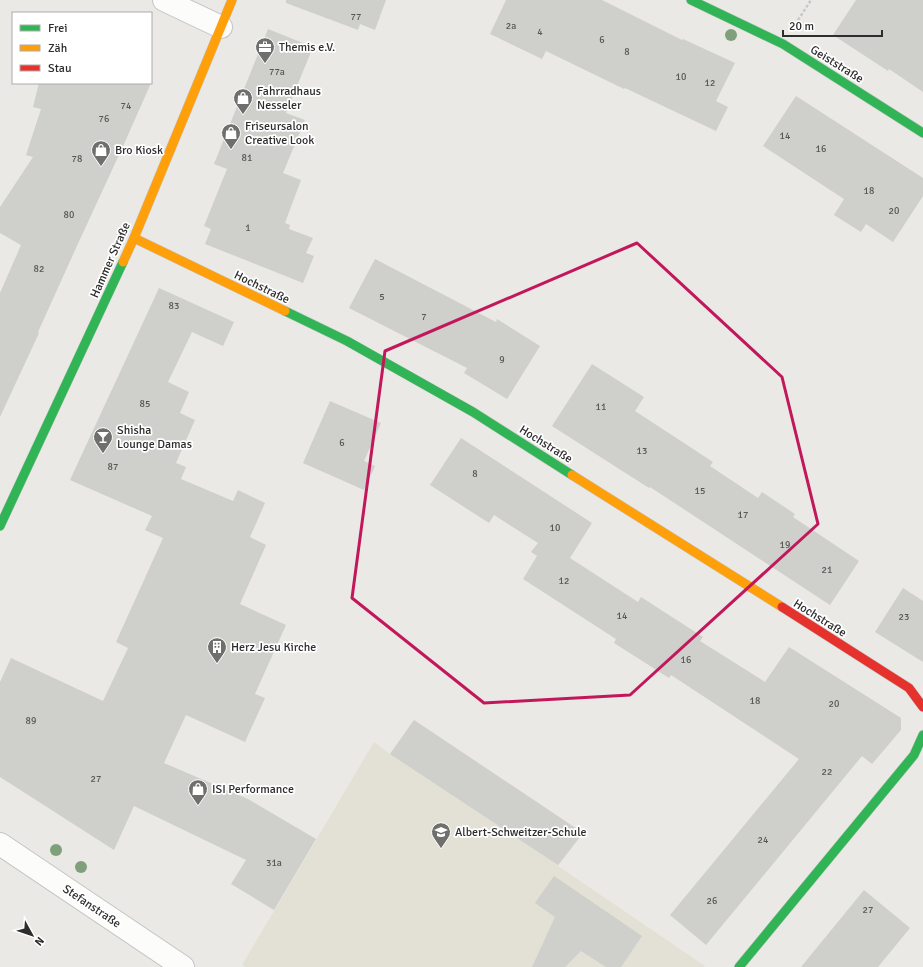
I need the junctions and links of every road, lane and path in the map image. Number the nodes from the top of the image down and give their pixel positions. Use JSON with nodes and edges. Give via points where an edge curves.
{"nodes":[{"id":1,"x":164,"y":0,"type":"edge"},
{"id":2,"x":232,"y":0,"type":"edge"},
{"id":3,"x":692,"y":0,"type":"edge"},
{"id":4,"x":221,"y":27,"type":"junction"},
{"id":5,"x":923,"y":133,"type":"edge"},
{"id":6,"x":134,"y":238,"type":"junction"},
{"id":7,"x":0,"y":526,"type":"edge"},
{"id":8,"x":923,"y":707,"type":"edge"},
{"id":9,"x":923,"y":735,"type":"edge"},
{"id":10,"x":0,"y":844,"type":"edge"},
{"id":11,"x":183,"y":967,"type":"edge"},
{"id":12,"x":739,"y":967,"type":"edge"}],
"edges":[{"from":1,"to":4,"type":"street"},
{"from":2,"to":4,"type":"street","name":"Hammer Straße"},
{"from":3,"to":5,"type":"street","name":"Geiststraße","via":[[783,44]]},
{"from":4,"to":6,"type":"street","name":"Hammer Straße"},
{"from":6,"to":7,"type":"street","name":"Hammer Straße"},
{"from":6,"to":8,"type":"street","name":"Hochstraße","via":[[347,341],[473,412],[909,688]]},
{"from":9,"to":12,"type":"street","via":[[914,756]]},
{"from":10,"to":11,"type":"street","name":"Stefanstraße"}]}
